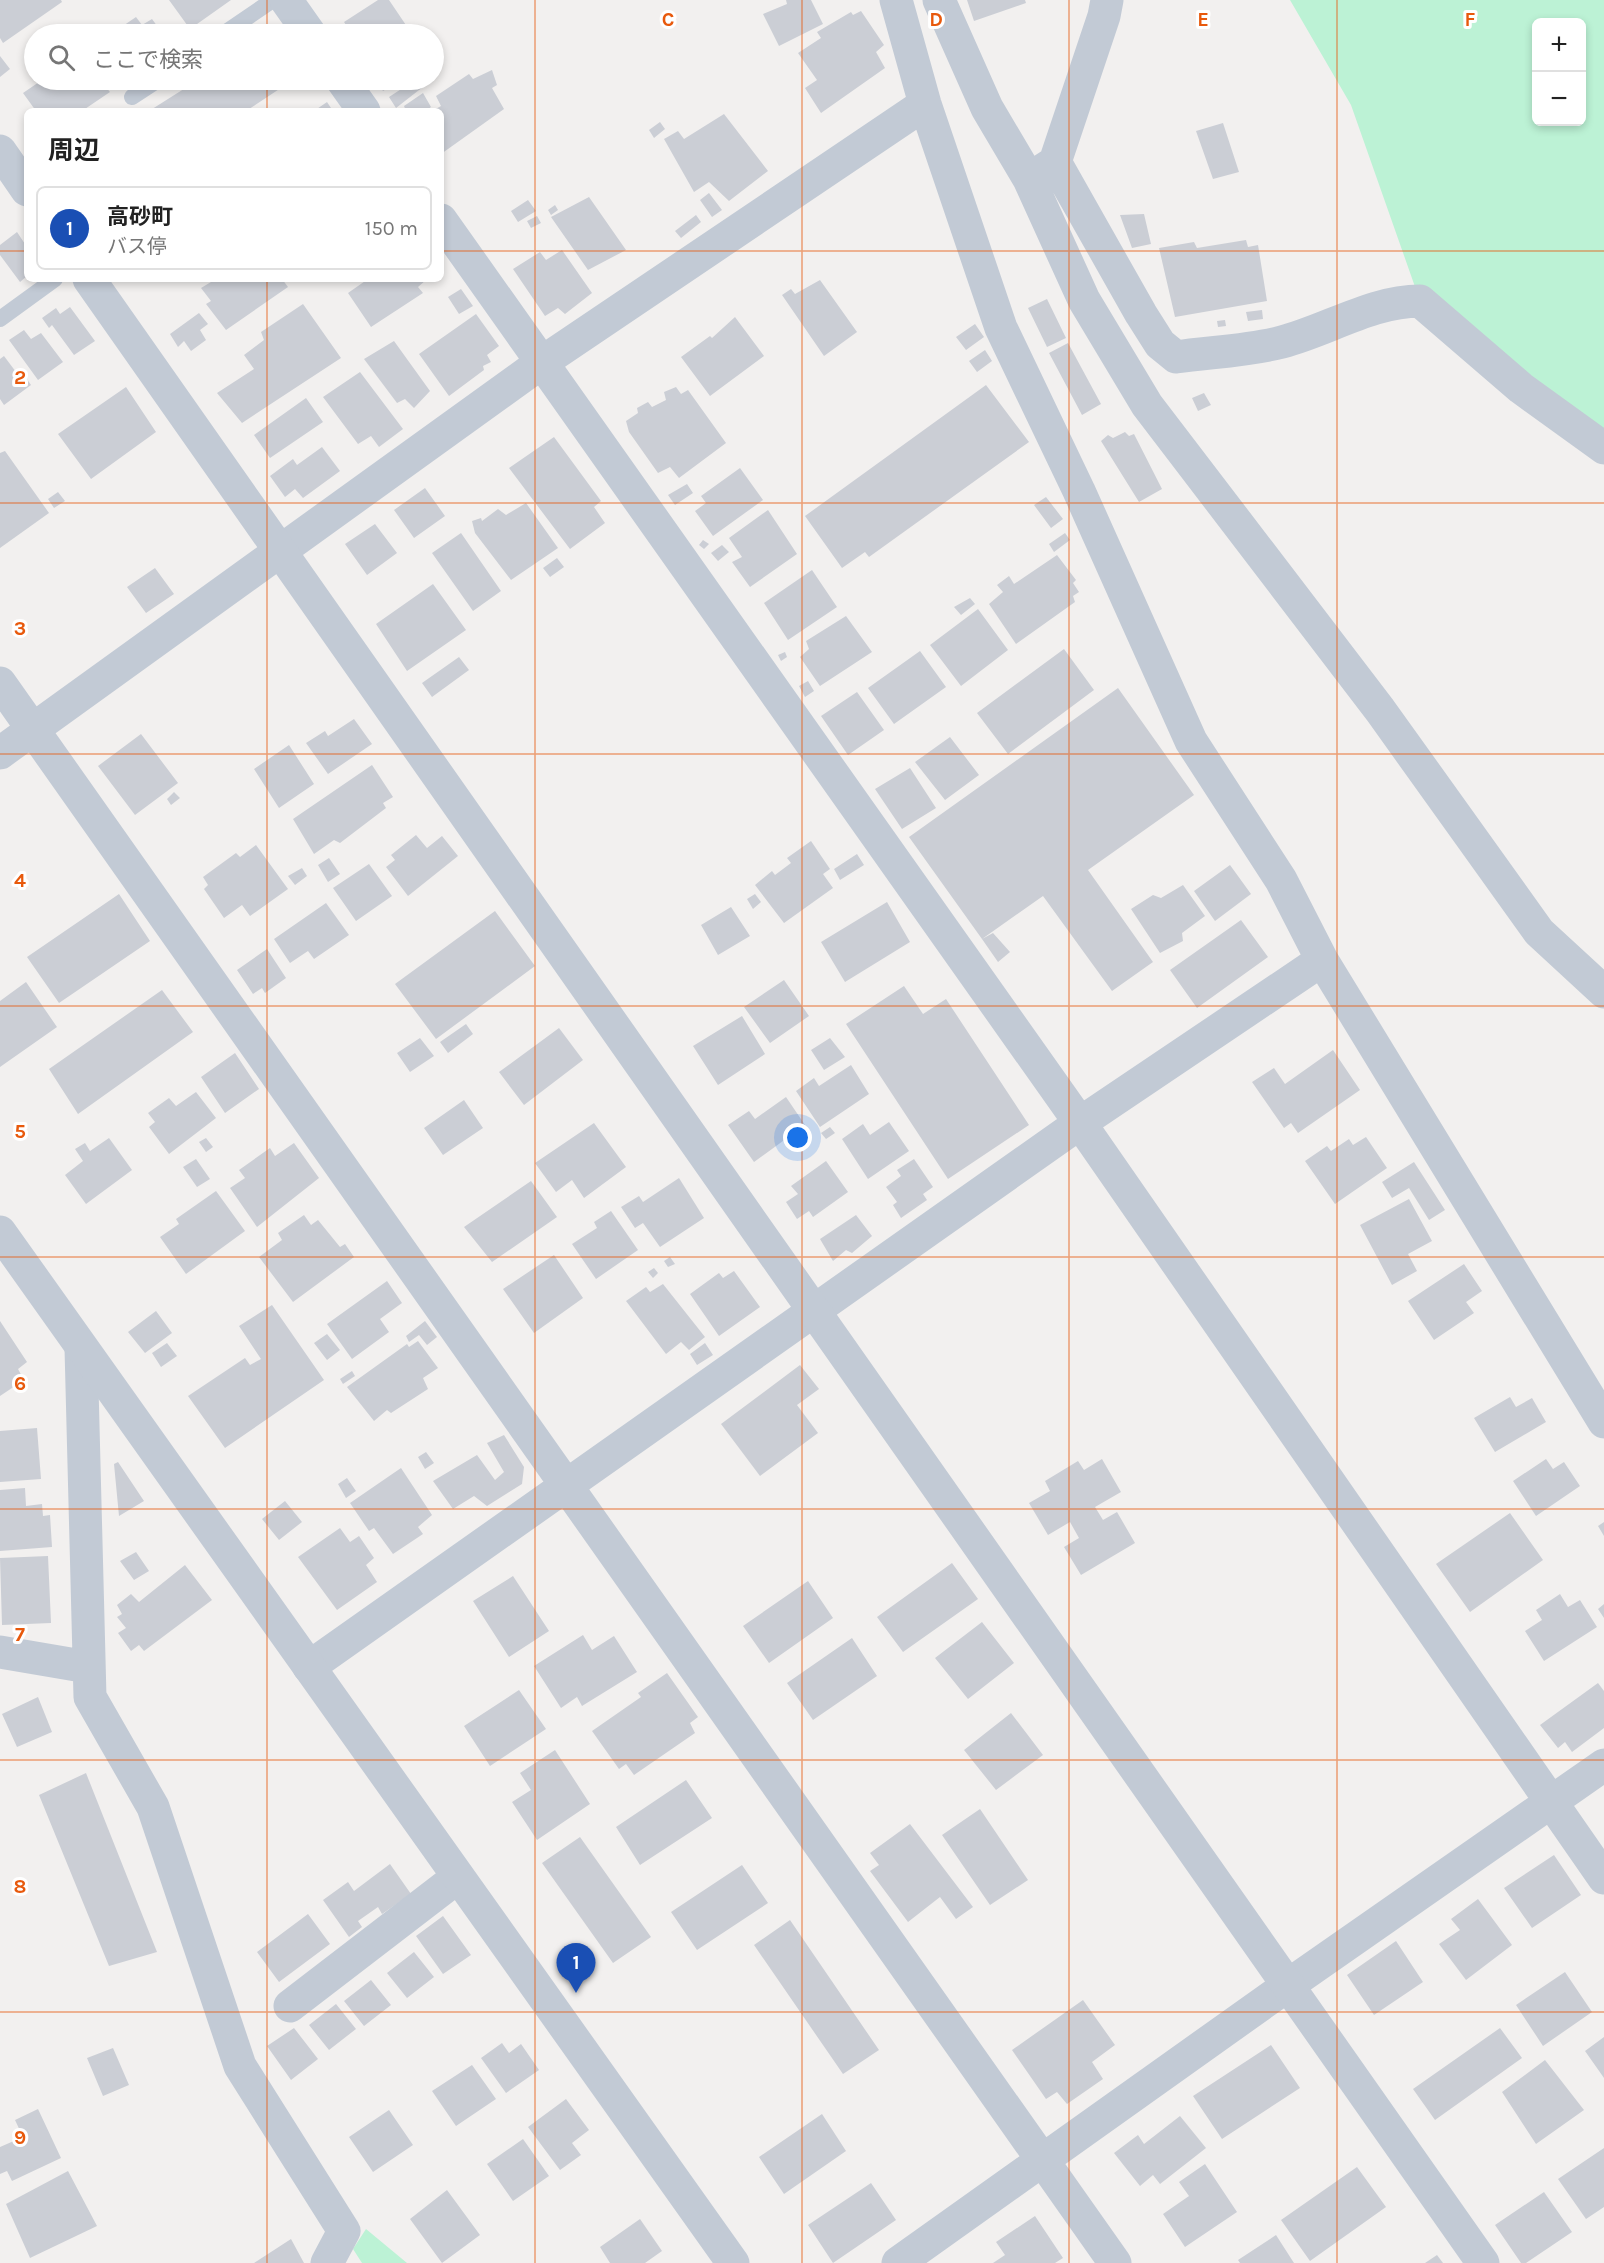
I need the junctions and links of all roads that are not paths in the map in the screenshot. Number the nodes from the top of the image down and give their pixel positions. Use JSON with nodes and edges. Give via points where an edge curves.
{"nodes":[{"id":1,"x":273,"y":0,"type":"edge"},
{"id":2,"x":286,"y":0,"type":"edge"},
{"id":3,"x":896,"y":0,"type":"edge"},
{"id":4,"x":939,"y":0,"type":"edge"},
{"id":5,"x":1107,"y":0,"type":"edge"},
{"id":6,"x":238,"y":24,"type":"edge"},
{"id":7,"x":303,"y":24,"type":"edge"},
{"id":8,"x":144,"y":90,"type":"edge"},
{"id":9,"x":349,"y":90,"type":"edge"},
{"id":10,"x":132,"y":98,"type":"dead end"},
{"id":11,"x":925,"y":104,"type":"junction"},
{"id":12,"x":362,"y":108,"type":"edge"},
{"id":13,"x":0,"y":151,"type":"edge"},
{"id":14,"x":1042,"y":171,"type":"junction"},
{"id":15,"x":24,"y":186,"type":"edge"},
{"id":16,"x":444,"y":224,"type":"edge"},
{"id":17,"x":51,"y":282,"type":"edge"},
{"id":18,"x":91,"y":282,"type":"edge"},
{"id":19,"x":0,"y":319,"type":"edge"},
{"id":20,"x":541,"y":363,"type":"junction"},
{"id":21,"x":1604,"y":448,"type":"edge"},
{"id":22,"x":280,"y":553,"type":"junction"},
{"id":23,"x":0,"y":683,"type":"edge"},
{"id":24,"x":34,"y":730,"type":"junction"},
{"id":25,"x":0,"y":753,"type":"edge"},
{"id":26,"x":1322,"y":960,"type":"junction"},
{"id":27,"x":1604,"y":992,"type":"edge"},
{"id":28,"x":1080,"y":1123,"type":"junction"},
{"id":29,"x":0,"y":1232,"type":"edge"},
{"id":30,"x":815,"y":1312,"type":"junction"},
{"id":31,"x":81,"y":1348,"type":"junction"},
{"id":32,"x":1604,"y":1422,"type":"edge"},
{"id":33,"x":566,"y":1484,"type":"junction"},
{"id":34,"x":0,"y":1652,"type":"edge"},
{"id":35,"x":88,"y":1667,"type":"junction"},
{"id":36,"x":309,"y":1667,"type":"junction"},
{"id":37,"x":1604,"y":1765,"type":"edge"},
{"id":38,"x":1550,"y":1803,"type":"junction"},
{"id":39,"x":458,"y":1877,"type":"junction"},
{"id":40,"x":1604,"y":1878,"type":"edge"},
{"id":41,"x":1287,"y":1986,"type":"junction"},
{"id":42,"x":290,"y":2006,"type":"dead end"},
{"id":43,"x":1044,"y":2160,"type":"junction"},
{"id":44,"x":327,"y":2263,"type":"edge"},
{"id":45,"x":733,"y":2263,"type":"edge"},
{"id":46,"x":898,"y":2263,"type":"edge"},
{"id":47,"x":1115,"y":2263,"type":"edge"},
{"id":48,"x":1483,"y":2263,"type":"edge"}],
"edges":[{"from":1,"to":6,"type":"lane"},
{"from":2,"to":7,"type":"street"},
{"from":3,"to":11,"type":"street"},
{"from":4,"to":14,"type":"street","via":[[987,108]]},
{"from":5,"to":14,"type":"street"},
{"from":8,"to":10,"type":"lane"},
{"from":9,"to":12,"type":"street"},
{"from":11,"to":20,"type":"street"},
{"from":11,"to":26,"type":"street","via":[[1001,328],[1191,741],[1281,880]]},
{"from":13,"to":15,"type":"street"},
{"from":14,"to":21,"type":"street","via":[[1160,344],[1176,357],[1281,343],[1393,304],[1420,301],[1521,388]]},
{"from":14,"to":27,"type":"street","via":[[1084,300],[1147,405],[1380,710],[1539,932]]},
{"from":16,"to":20,"type":"street"},
{"from":17,"to":19,"type":"lane"},
{"from":18,"to":22,"type":"street"},
{"from":20,"to":22,"type":"street"},
{"from":20,"to":28,"type":"street"},
{"from":22,"to":24,"type":"street"},
{"from":22,"to":30,"type":"street"},
{"from":23,"to":24,"type":"street"},
{"from":24,"to":25,"type":"street"},
{"from":24,"to":33,"type":"street"},
{"from":26,"to":28,"type":"street"},
{"from":26,"to":32,"type":"street"},
{"from":28,"to":30,"type":"street"},
{"from":28,"to":38,"type":"street"},
{"from":29,"to":31,"type":"street"},
{"from":30,"to":33,"type":"street"},
{"from":30,"to":41,"type":"street"},
{"from":31,"to":35,"type":"street"},
{"from":31,"to":36,"type":"street"},
{"from":33,"to":36,"type":"street"},
{"from":33,"to":43,"type":"street"},
{"from":34,"to":35,"type":"street"},
{"from":35,"to":44,"type":"street","via":[[90,1696],[153,1808],[240,2066],[344,2231]]},
{"from":36,"to":39,"type":"street"},
{"from":37,"to":38,"type":"street"},
{"from":38,"to":40,"type":"street"},
{"from":38,"to":41,"type":"street"},
{"from":39,"to":42,"type":"street"},
{"from":39,"to":45,"type":"street"},
{"from":41,"to":43,"type":"street"},
{"from":41,"to":48,"type":"street"},
{"from":43,"to":46,"type":"street"},
{"from":43,"to":47,"type":"street"}]}
